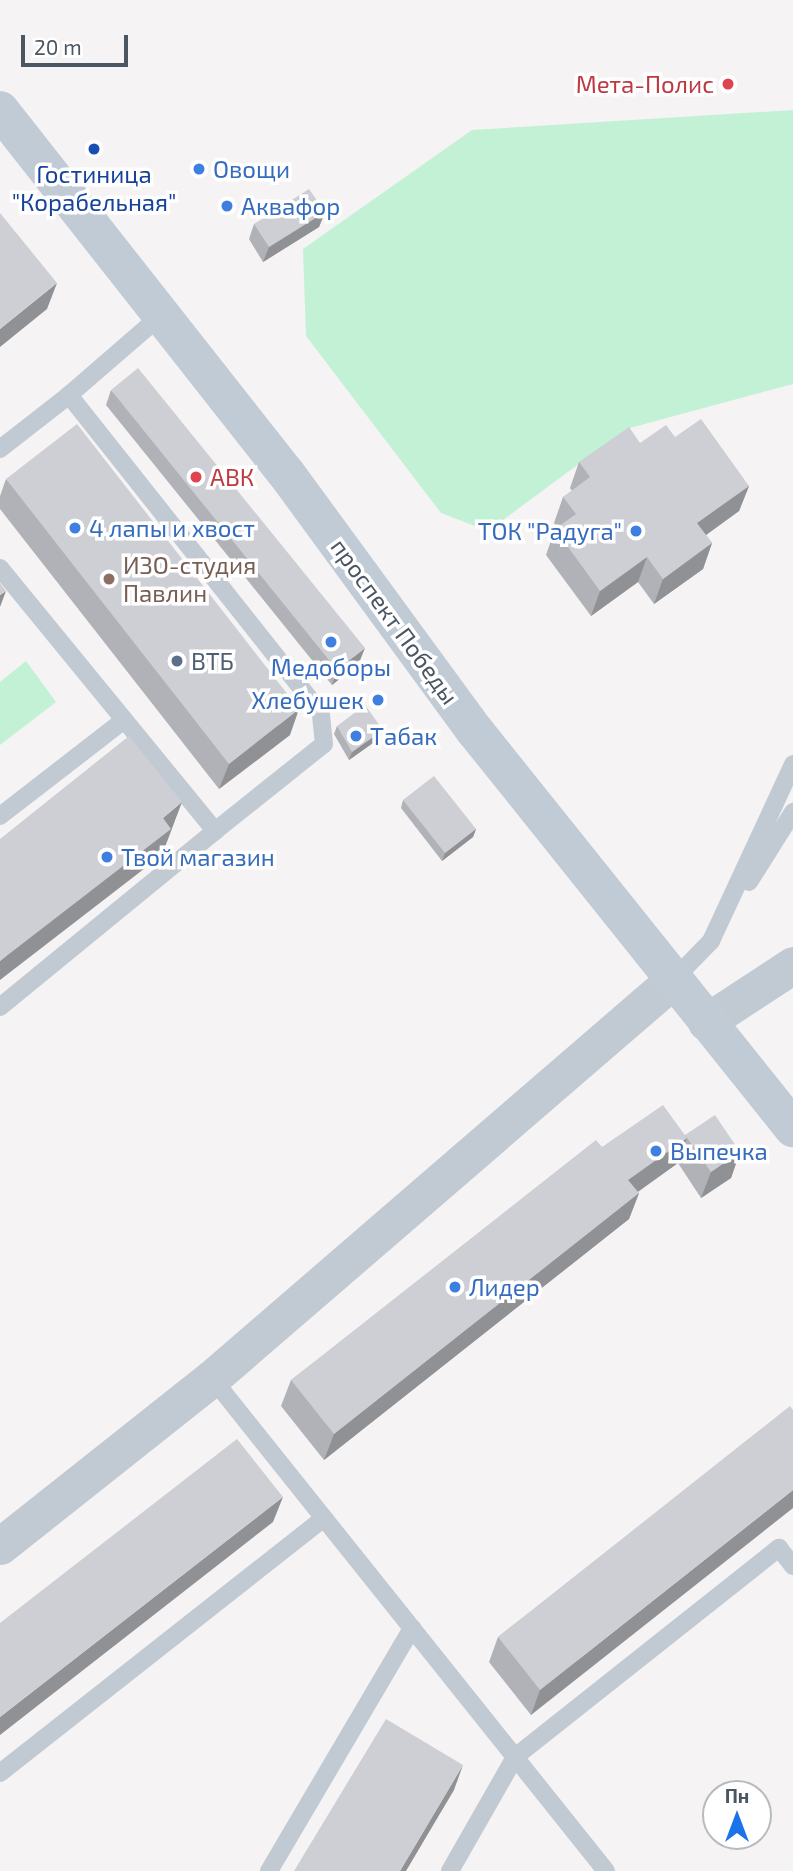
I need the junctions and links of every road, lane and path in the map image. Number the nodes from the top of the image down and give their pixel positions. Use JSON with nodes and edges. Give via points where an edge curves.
{"nodes":[{"id":1,"x":0,"y":110,"type":"edge"},
{"id":2,"x":159,"y":317,"type":"junction"},
{"id":3,"x":69,"y":395,"type":"junction"},
{"id":4,"x":0,"y":449,"type":"edge"},
{"id":5,"x":0,"y":568,"type":"edge"},
{"id":6,"x":124,"y":720,"type":"junction"},
{"id":7,"x":793,"y":764,"type":"edge"},
{"id":8,"x":793,"y":812,"type":"edge"},
{"id":9,"x":0,"y":816,"type":"edge"},
{"id":10,"x":215,"y":831,"type":"junction"},
{"id":11,"x":711,"y":941,"type":"junction"},
{"id":12,"x":793,"y":965,"type":"edge"},
{"id":13,"x":672,"y":981,"type":"junction"},
{"id":14,"x":0,"y":1007,"type":"edge"},
{"id":15,"x":706,"y":1022,"type":"junction"},
{"id":16,"x":793,"y":1128,"type":"edge"},
{"id":17,"x":212,"y":1378,"type":"junction"},
{"id":18,"x":324,"y":1518,"type":"junction"},
{"id":19,"x":0,"y":1545,"type":"edge"},
{"id":20,"x":793,"y":1566,"type":"edge"},
{"id":21,"x":412,"y":1628,"type":"junction"},
{"id":22,"x":515,"y":1757,"type":"junction"},
{"id":23,"x":0,"y":1773,"type":"edge"},
{"id":24,"x":269,"y":1871,"type":"edge"},
{"id":25,"x":450,"y":1871,"type":"edge"},
{"id":26,"x":606,"y":1871,"type":"edge"}],
"edges":[{"from":1,"to":2,"type":"street","name":"проспект Победы"},
{"from":2,"to":3,"type":"lane"},
{"from":2,"to":13,"type":"street","name":"проспект Победы","via":[[286,473]]},
{"from":3,"to":4,"type":"lane"},
{"from":3,"to":10,"type":"lane","via":[[325,721],[317,754]]},
{"from":5,"to":6,"type":"lane"},
{"from":6,"to":9,"type":"lane"},
{"from":6,"to":10,"type":"lane"},
{"from":7,"to":11,"type":"lane"},
{"from":8,"to":11,"type":"lane"},
{"from":10,"to":14,"type":"lane"},
{"from":11,"to":13,"type":"lane"},
{"from":12,"to":15,"type":"street"},
{"from":13,"to":15,"type":"street","name":"проспект Победы"},
{"from":13,"to":17,"type":"street"},
{"from":15,"to":16,"type":"street","name":"проспект Победы"},
{"from":17,"to":18,"type":"lane"},
{"from":17,"to":19,"type":"street"},
{"from":18,"to":21,"type":"lane"},
{"from":18,"to":23,"type":"lane"},
{"from":20,"to":22,"type":"lane","via":[[779,1548]]},
{"from":21,"to":22,"type":"lane"},
{"from":21,"to":24,"type":"lane"},
{"from":22,"to":25,"type":"lane"},
{"from":22,"to":26,"type":"lane"}]}
